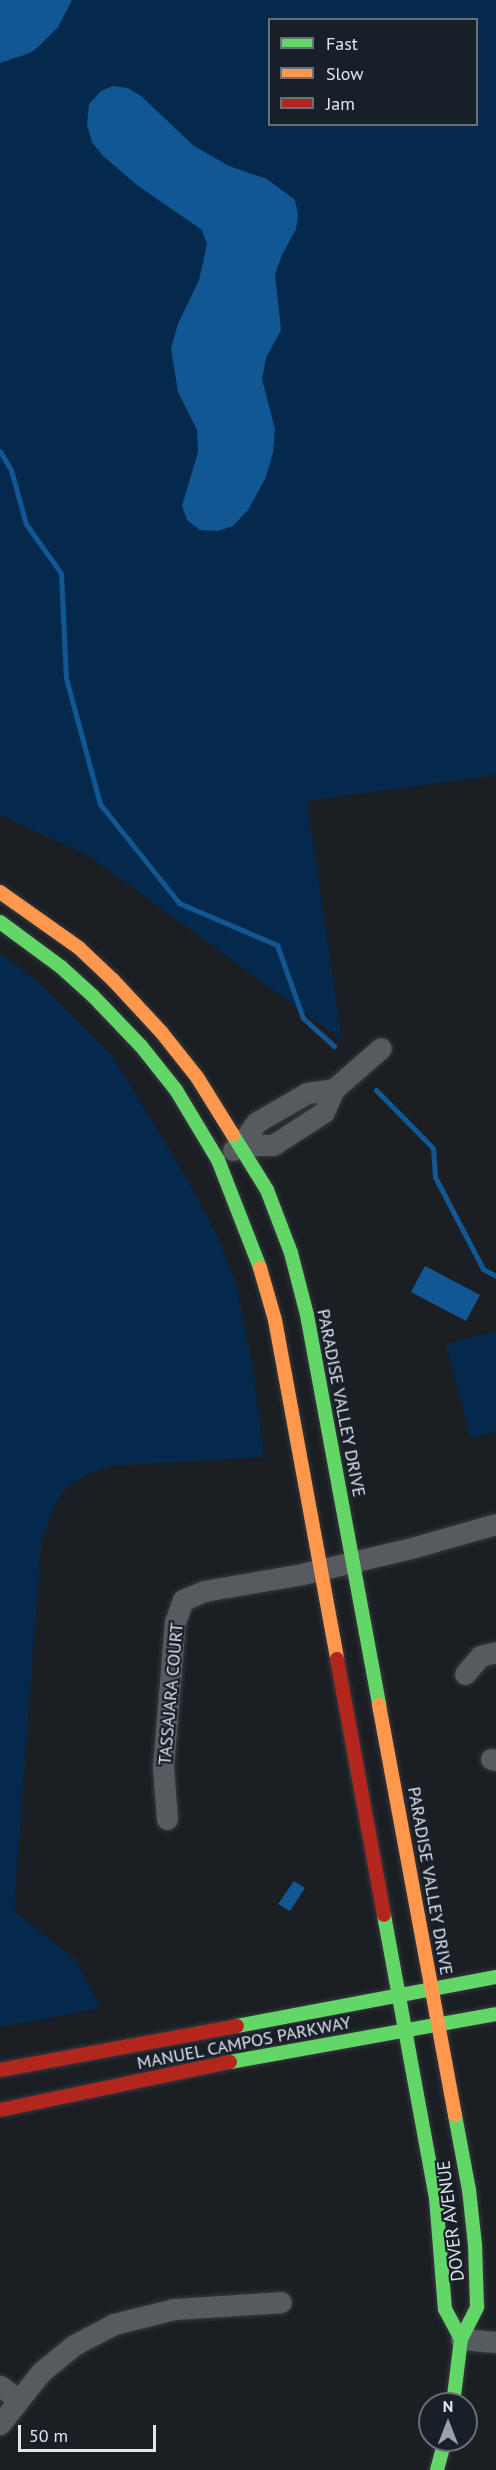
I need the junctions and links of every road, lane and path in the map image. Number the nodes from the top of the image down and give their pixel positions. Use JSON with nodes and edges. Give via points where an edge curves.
{"nodes":[{"id":1,"x":0,"y":892,"type":"edge"},
{"id":2,"x":0,"y":922,"type":"edge"},
{"id":3,"x":381,"y":1048,"type":"dead end"},
{"id":4,"x":240,"y":1146,"type":"junction"},
{"id":5,"x":218,"y":1160,"type":"junction"},
{"id":6,"x":496,"y":1524,"type":"edge"},
{"id":7,"x":353,"y":1561,"type":"junction"},
{"id":8,"x":322,"y":1568,"type":"junction"},
{"id":9,"x":496,"y":1652,"type":"edge"},
{"id":10,"x":465,"y":1674,"type":"dead end"},
{"id":11,"x":167,"y":1819,"type":"dead end"},
{"id":12,"x":496,"y":1977,"type":"edge"},
{"id":13,"x":432,"y":1989,"type":"junction"},
{"id":14,"x":400,"y":1995,"type":"junction"},
{"id":15,"x":496,"y":2014,"type":"edge"},
{"id":16,"x":438,"y":2025,"type":"junction"},
{"id":17,"x":406,"y":2030,"type":"junction"},
{"id":18,"x":0,"y":2070,"type":"edge"},
{"id":19,"x":0,"y":2110,"type":"edge"},
{"id":20,"x":280,"y":2302,"type":"dead end"},
{"id":21,"x":461,"y":2339,"type":"junction"},
{"id":22,"x":496,"y":2342,"type":"edge"},
{"id":23,"x":0,"y":2386,"type":"edge"},
{"id":24,"x":454,"y":2392,"type":"edge"},
{"id":25,"x":18,"y":2399,"type":"junction"},
{"id":26,"x":0,"y":2424,"type":"edge"},
{"id":27,"x":442,"y":2452,"type":"edge"},
{"id":28,"x":437,"y":2470,"type":"edge"}],
"edges":[{"from":1,"to":4,"type":"street","name":"PARADISE VALLEY DRIVE","via":[[79,948],[113,980],[197,1077]]},
{"from":2,"to":5,"type":"street","via":[[61,967],[141,1046],[176,1090]]},
{"from":3,"to":4,"type":"street","via":[[334,1089],[324,1112],[273,1145]]},
{"from":4,"to":5,"type":"street"},
{"from":4,"to":7,"type":"street","name":"PARADISE VALLEY DRIVE","via":[[267,1190],[291,1253],[307,1315]]},
{"from":5,"to":8,"type":"street","via":[[258,1263],[275,1320]]},
{"from":6,"to":7,"type":"street","name":"TASSAJARA COURT"},
{"from":7,"to":8,"type":"street","name":"TASSAJARA COURT"},
{"from":7,"to":13,"type":"street","name":"PARADISE VALLEY DRIVE"},
{"from":8,"to":11,"type":"street","name":"TASSAJARA COURT","via":[[204,1591],[183,1600],[175,1622],[163,1767]]},
{"from":8,"to":14,"type":"street"},
{"from":9,"to":10,"type":"street","via":[[480,1656]]},
{"from":12,"to":13,"type":"street","name":"MANUEL CAMPOS PARKWAY"},
{"from":13,"to":14,"type":"street","name":"MANUEL CAMPOS PARKWAY"},
{"from":13,"to":16,"type":"street","name":"PARADISE VALLEY DRIVE"},
{"from":14,"to":17,"type":"street"},
{"from":14,"to":18,"type":"street","name":"MANUEL CAMPOS PARKWAY"},
{"from":15,"to":16,"type":"street","name":"MANUEL CAMPOS PARKWAY"},
{"from":16,"to":17,"type":"street","name":"MANUEL CAMPOS PARKWAY"},
{"from":16,"to":21,"type":"street","name":"DOVER AVENUE","via":[[469,2190],[475,2245],[477,2307]]},
{"from":17,"to":19,"type":"street","name":"MANUEL CAMPOS PARKWAY","via":[[180,2071]]},
{"from":17,"to":21,"type":"street","name":"DOVER AVENUE","via":[[436,2198],[445,2308]]},
{"from":20,"to":25,"type":"street","via":[[174,2310],[114,2324],[75,2345],[41,2372]]},
{"from":21,"to":22,"type":"street"},
{"from":21,"to":24,"type":"street","name":"DOVER AVENUE"},
{"from":23,"to":25,"type":"street"},
{"from":25,"to":26,"type":"street"},
{"from":27,"to":28,"type":"street"}]}
